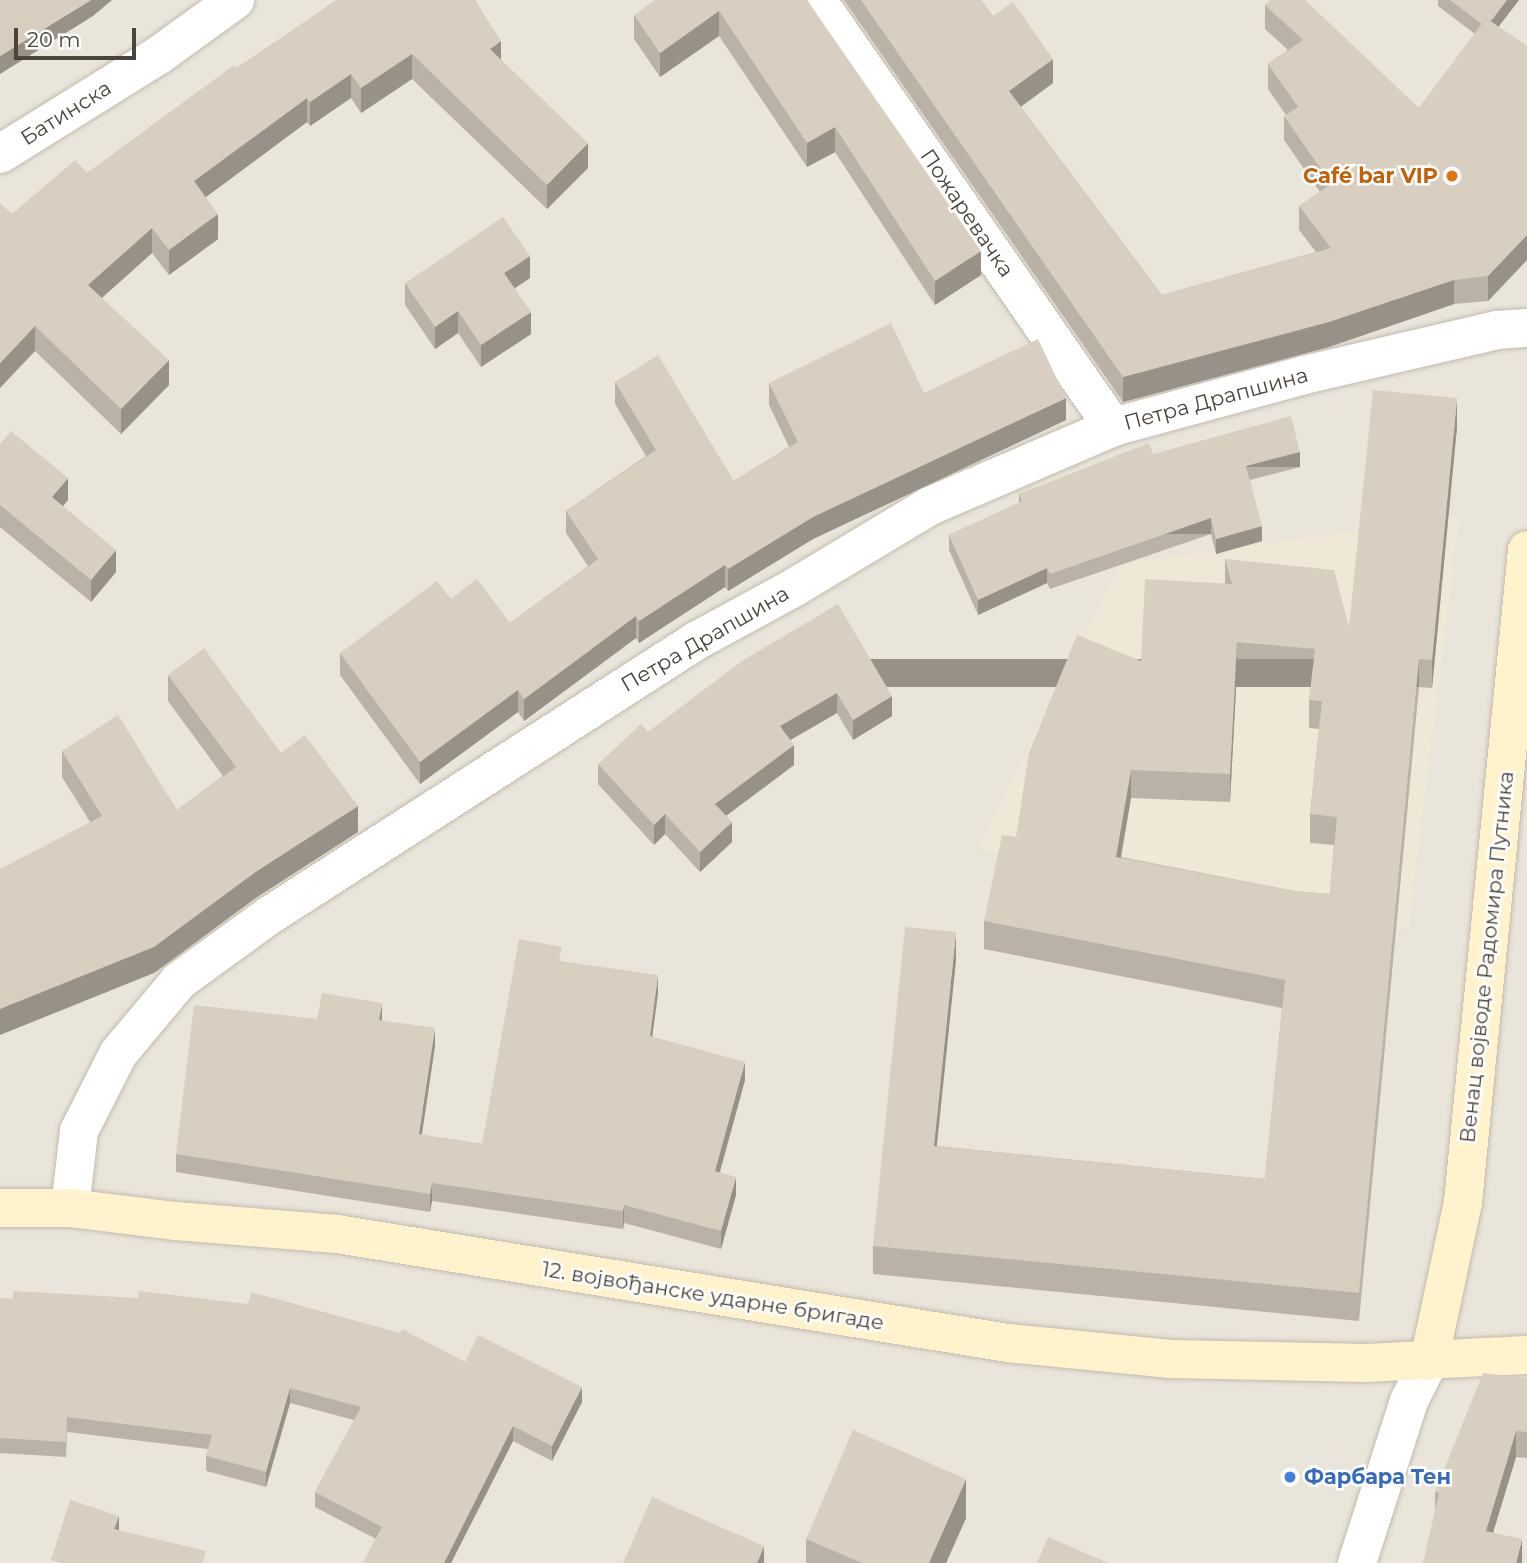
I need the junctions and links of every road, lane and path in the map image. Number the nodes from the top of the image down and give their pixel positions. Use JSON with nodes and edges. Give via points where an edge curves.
{"nodes":[{"id":1,"x":235,"y":0,"type":"edge"},
{"id":2,"x":817,"y":0,"type":"edge"},
{"id":3,"x":0,"y":154,"type":"edge"},
{"id":4,"x":1527,"y":328,"type":"edge"},
{"id":5,"x":1113,"y":427,"type":"junction"},
{"id":6,"x":1527,"y":550,"type":"edge"},
{"id":7,"x":0,"y":1208,"type":"edge"},
{"id":8,"x":70,"y":1208,"type":"junction"},
{"id":9,"x":1527,"y":1355,"type":"edge"},
{"id":10,"x":1429,"y":1360,"type":"junction"},
{"id":11,"x":1357,"y":1563,"type":"edge"}],
"edges":[{"from":1,"to":3,"type":"street","name":"Батинска","via":[[159,55]]},
{"from":2,"to":5,"type":"street","name":"Пожаревачка"},
{"from":4,"to":5,"type":"street","name":"Петра Драпшина","via":[[1497,330],[1304,374]]},
{"from":5,"to":8,"type":"street","name":"Петра Драпшина","via":[[930,506],[696,641],[270,915],[179,981],[118,1054],[79,1131]]},
{"from":6,"to":10,"type":"main road","name":"Венац војводе Радомира Путника","via":[[1463,1202]]},
{"from":7,"to":8,"type":"main road","name":"12. војвођанске ударне бригаде"},
{"from":8,"to":10,"type":"main road","name":"12. војвођанске ударне бригаде","via":[[337,1234],[1007,1343],[1171,1359]]},
{"from":9,"to":10,"type":"main road","name":"12. војвођанске ударне бригаде"},
{"from":10,"to":11,"type":"street","via":[[1409,1401]]}]}
